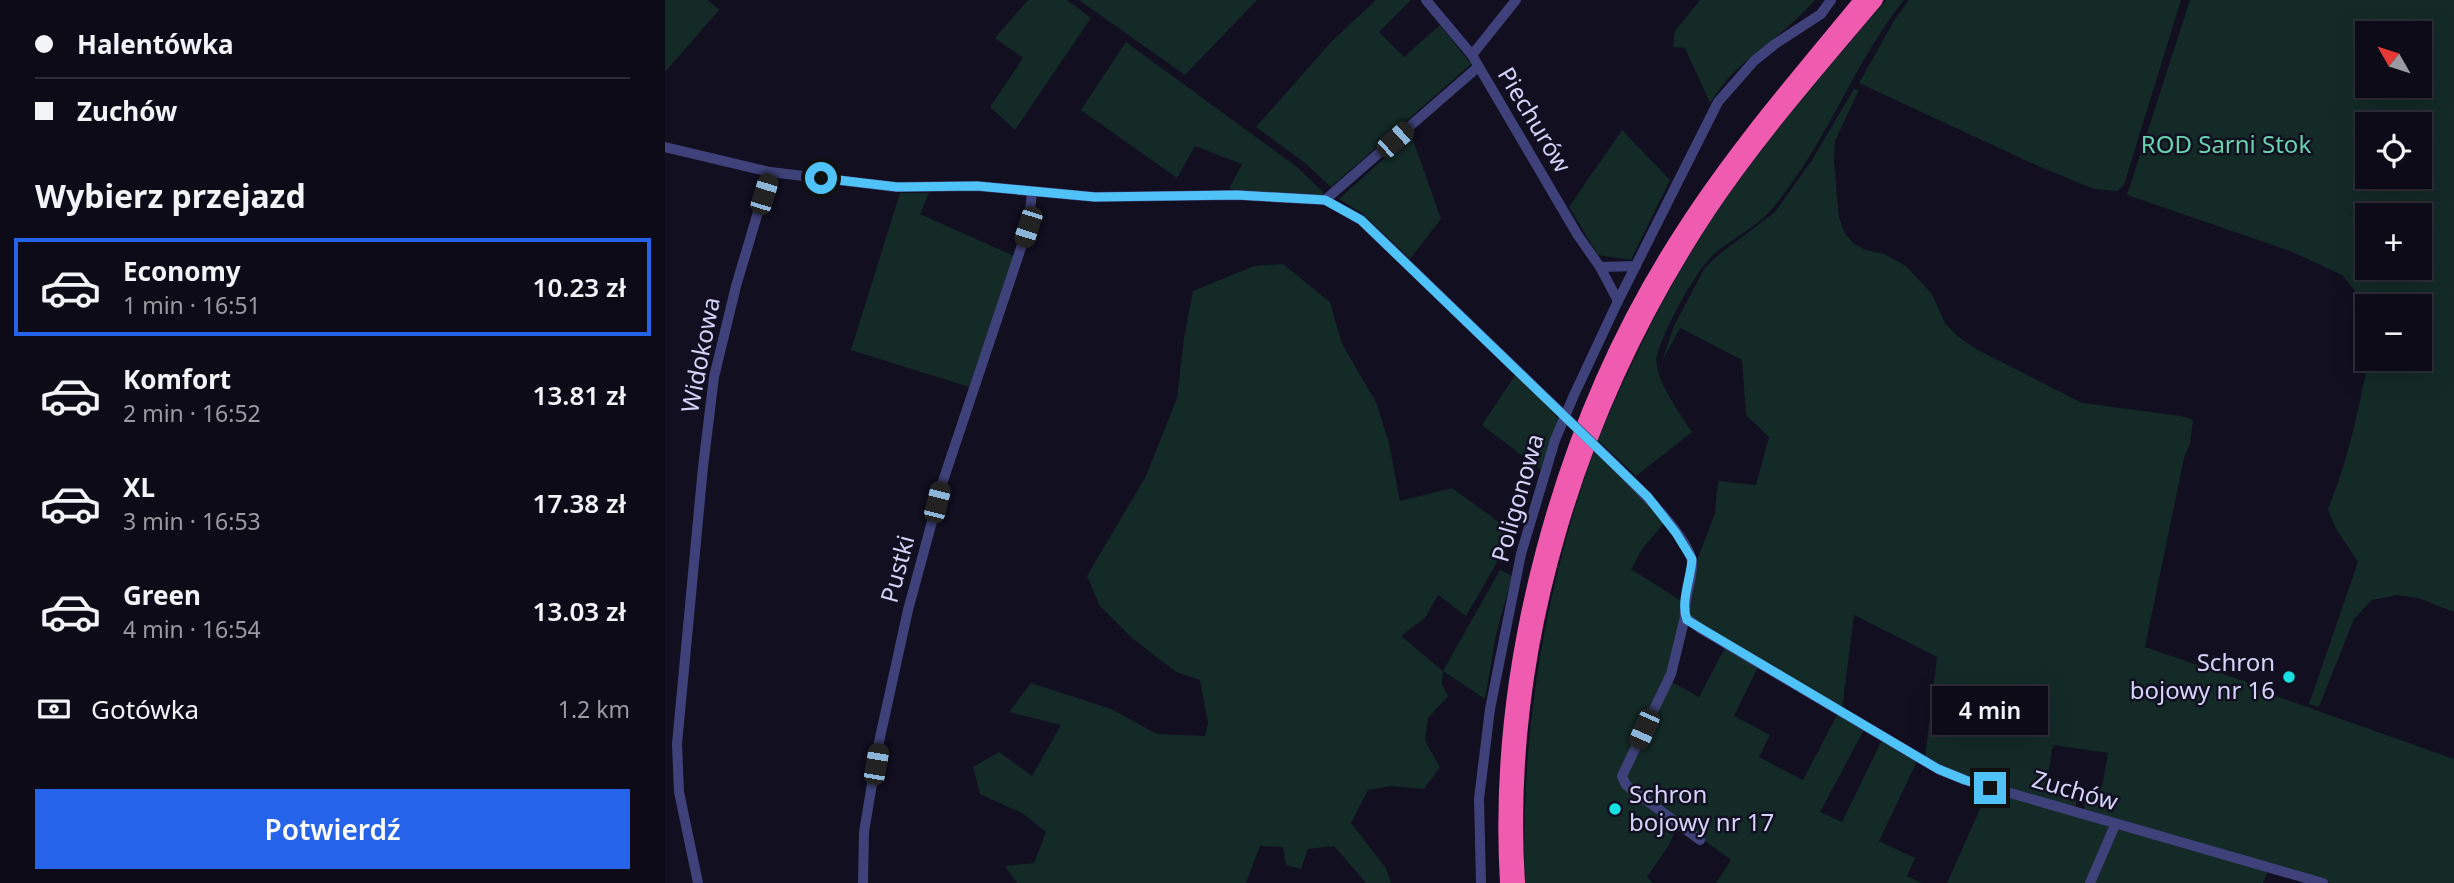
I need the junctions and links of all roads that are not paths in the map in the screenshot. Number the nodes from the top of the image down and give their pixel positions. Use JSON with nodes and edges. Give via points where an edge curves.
{"nodes":[{"id":1,"x":1426,"y":0,"type":"edge"},
{"id":2,"x":1515,"y":0,"type":"edge"},
{"id":3,"x":1831,"y":0,"type":"edge"},
{"id":4,"x":1861,"y":0,"type":"edge"},
{"id":5,"x":1876,"y":0,"type":"edge"},
{"id":6,"x":1472,"y":55,"type":"junction"},
{"id":7,"x":1478,"y":67,"type":"junction"},
{"id":8,"x":665,"y":147,"type":"edge"},
{"id":9,"x":770,"y":172,"type":"junction"},
{"id":10,"x":1032,"y":193,"type":"junction"},
{"id":11,"x":1325,"y":200,"type":"junction"},
{"id":12,"x":1636,"y":266,"type":"junction"},
{"id":13,"x":1600,"y":267,"type":"junction"},
{"id":14,"x":1618,"y":301,"type":"junction"},
{"id":15,"x":1685,"y":617,"type":"junction"},
{"id":16,"x":2115,"y":825,"type":"junction"},
{"id":17,"x":1700,"y":840,"type":"dead end"},
{"id":18,"x":698,"y":883,"type":"edge"},
{"id":19,"x":863,"y":883,"type":"edge"},
{"id":20,"x":1481,"y":883,"type":"edge"},
{"id":21,"x":1507,"y":883,"type":"edge"},
{"id":22,"x":1518,"y":883,"type":"edge"},
{"id":23,"x":2089,"y":883,"type":"edge"},
{"id":24,"x":2323,"y":883,"type":"edge"}],
"edges":[{"from":1,"to":6,"type":"street","name":"Piechurów"},
{"from":2,"to":6,"type":"street"},
{"from":3,"to":12,"type":"street","name":"Poligonowa","via":[[1821,14],[1754,61],[1719,102]]},
{"from":4,"to":21,"type":"highway","via":[[1766,115],[1693,214],[1643,297],[1585,421],[1552,516],[1518,672],[1506,796]]},
{"from":5,"to":22,"type":"highway","via":[[1775,122],[1710,210],[1653,302],[1596,424],[1562,520],[1529,674],[1516,796]]},
{"from":6,"to":7,"type":"street","name":"Piechurów"},
{"from":7,"to":11,"type":"street"},
{"from":7,"to":13,"type":"street","name":"Piechurów"},
{"from":8,"to":9,"type":"street"},
{"from":9,"to":10,"type":"street","via":[[897,187],[977,186]]},
{"from":9,"to":18,"type":"street","name":"Widokowa","via":[[714,377],[702,481],[677,744],[679,792]]},
{"from":10,"to":11,"type":"street"},
{"from":10,"to":19,"type":"street","name":"Pustki","via":[[1028,227],[943,481],[908,610],[875,767]]},
{"from":11,"to":15,"type":"street","bridge":true,"via":[[1361,220],[1648,497],[1692,559]]},
{"from":12,"to":13,"type":"street"},
{"from":12,"to":14,"type":"street","name":"Poligonowa"},
{"from":13,"to":14,"type":"street","name":"Piechurów"},
{"from":14,"to":20,"type":"street","name":"Poligonowa","via":[[1555,440],[1521,554],[1481,772]]},
{"from":15,"to":16,"type":"street","name":"Zuchów","via":[[1950,774]]},
{"from":15,"to":17,"type":"street","via":[[1671,674],[1622,779]]},
{"from":16,"to":23,"type":"street"},
{"from":16,"to":24,"type":"street","name":"Zuchów"}]}
